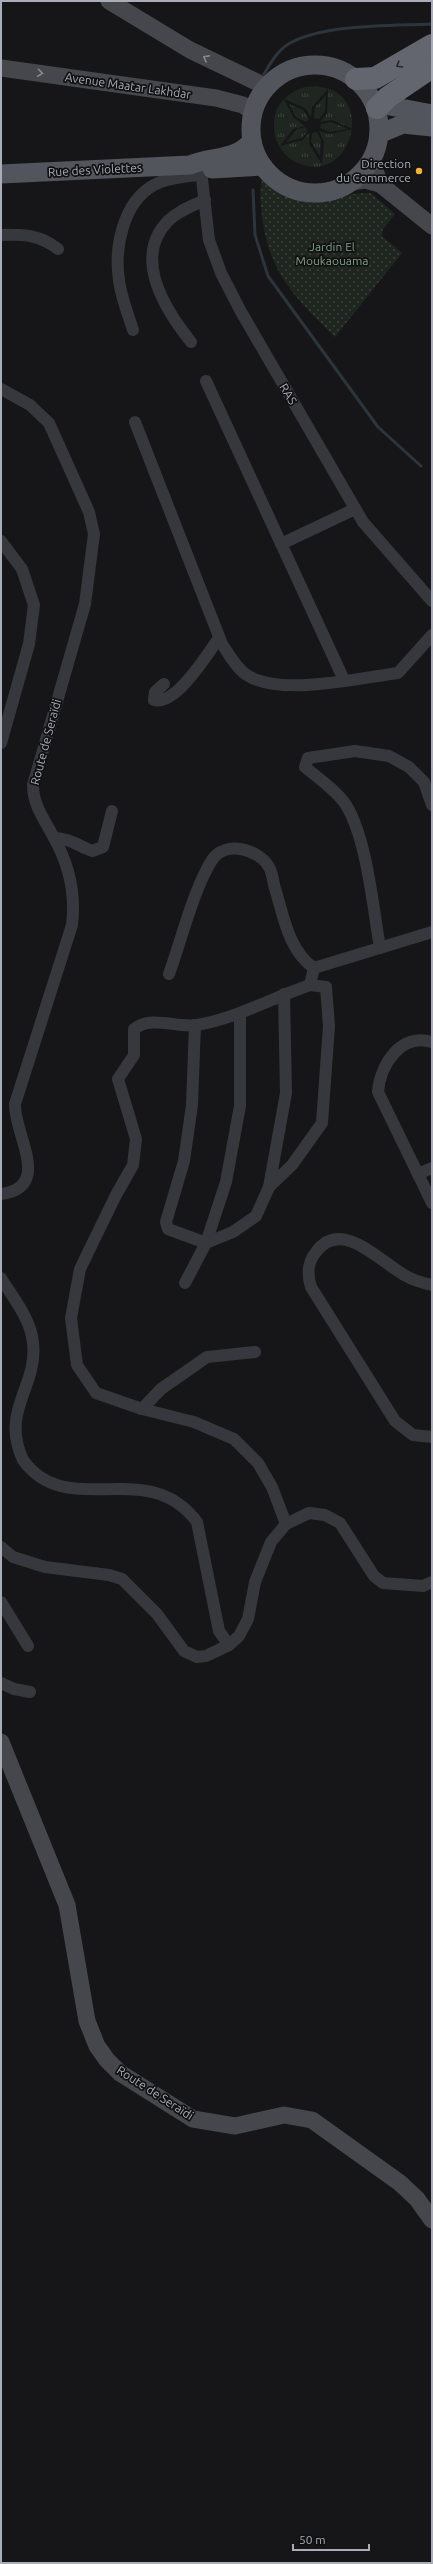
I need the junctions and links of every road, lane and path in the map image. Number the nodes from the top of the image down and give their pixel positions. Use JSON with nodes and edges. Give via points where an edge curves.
{"nodes":[{"id":1,"x":109,"y":1,"type":"edge"},
{"id":2,"x":432,"y":45,"type":"edge"},
{"id":3,"x":432,"y":67,"type":"edge"},
{"id":4,"x":1,"y":68,"type":"edge"},
{"id":5,"x":226,"y":69,"type":"junction"},
{"id":6,"x":356,"y":79,"type":"junction"},
{"id":7,"x":267,"y":87,"type":"junction"},
{"id":8,"x":216,"y":98,"type":"junction"},
{"id":9,"x":377,"y":106,"type":"junction"},
{"id":10,"x":253,"y":112,"type":"junction"},
{"id":11,"x":432,"y":114,"type":"edge"},
{"id":12,"x":432,"y":126,"type":"edge"},
{"id":13,"x":379,"y":134,"type":"junction"},
{"id":14,"x":252,"y":141,"type":"junction"},
{"id":15,"x":371,"y":160,"type":"junction"},
{"id":16,"x":263,"y":166,"type":"junction"},
{"id":17,"x":198,"y":167,"type":"junction"},
{"id":18,"x":1,"y":174,"type":"edge"},
{"id":19,"x":351,"y":182,"type":"junction"},
{"id":20,"x":380,"y":184,"type":"junction"},
{"id":21,"x":205,"y":200,"type":"junction"},
{"id":22,"x":432,"y":226,"type":"edge"},
{"id":23,"x":1,"y":235,"type":"edge"},
{"id":24,"x":58,"y":249,"type":"dead end"},
{"id":25,"x":133,"y":330,"type":"dead end"},
{"id":26,"x":191,"y":342,"type":"dead end"},
{"id":27,"x":206,"y":381,"type":"dead end"},
{"id":28,"x":1,"y":389,"type":"edge"},
{"id":29,"x":135,"y":422,"type":"dead end"},
{"id":30,"x":355,"y":509,"type":"junction"},
{"id":31,"x":1,"y":541,"type":"edge"},
{"id":32,"x":281,"y":544,"type":"junction"},
{"id":33,"x":432,"y":600,"type":"edge"},
{"id":34,"x":432,"y":635,"type":"edge"},
{"id":35,"x":220,"y":638,"type":"junction"},
{"id":36,"x":344,"y":680,"type":"junction"},
{"id":37,"x":164,"y":684,"type":"dead end"},
{"id":38,"x":1,"y":743,"type":"edge"},
{"id":39,"x":432,"y":805,"type":"edge"},
{"id":40,"x":112,"y":811,"type":"dead end"},
{"id":41,"x":54,"y":838,"type":"junction"},
{"id":42,"x":432,"y":932,"type":"edge"},
{"id":43,"x":380,"y":948,"type":"junction"},
{"id":44,"x":314,"y":968,"type":"junction"},
{"id":45,"x":169,"y":974,"type":"dead end"},
{"id":46,"x":310,"y":985,"type":"junction"},
{"id":47,"x":284,"y":994,"type":"junction"},
{"id":48,"x":240,"y":1014,"type":"junction"},
{"id":49,"x":195,"y":1025,"type":"junction"},
{"id":50,"x":432,"y":1042,"type":"edge"},
{"id":51,"x":432,"y":1168,"type":"edge"},
{"id":52,"x":418,"y":1174,"type":"junction"},
{"id":53,"x":269,"y":1187,"type":"junction"},
{"id":54,"x":1,"y":1194,"type":"edge"},
{"id":55,"x":432,"y":1203,"type":"edge"},
{"id":56,"x":206,"y":1243,"type":"junction"},
{"id":57,"x":1,"y":1278,"type":"edge"},
{"id":58,"x":185,"y":1282,"type":"dead end"},
{"id":59,"x":432,"y":1285,"type":"edge"},
{"id":60,"x":255,"y":1352,"type":"dead end"},
{"id":61,"x":142,"y":1409,"type":"junction"},
{"id":62,"x":432,"y":1437,"type":"edge"},
{"id":63,"x":286,"y":1524,"type":"junction"},
{"id":64,"x":1,"y":1547,"type":"edge"},
{"id":65,"x":432,"y":1582,"type":"edge"},
{"id":66,"x":1,"y":1602,"type":"edge"},
{"id":67,"x":229,"y":1645,"type":"junction"},
{"id":68,"x":28,"y":1646,"type":"dead end"},
{"id":69,"x":1,"y":1683,"type":"edge"},
{"id":70,"x":30,"y":1692,"type":"dead end"},
{"id":71,"x":1,"y":1742,"type":"edge"},
{"id":72,"x":432,"y":2220,"type":"edge"}],
"edges":[{"from":5,"to":1,"type":"main road","one_way":true},
{"from":2,"to":6,"type":"highway","one_way":true,"via":[[375,78]]},
{"from":3,"to":9,"type":"highway"},
{"from":4,"to":8,"type":"main road","name":"Avenue Maatar Lakhdar","one_way":true},
{"from":5,"to":7,"type":"main road"},
{"from":5,"to":8,"type":"main road","via":[[231,81],[230,89],[224,96]]},
{"from":6,"to":7,"type":"main road","via":[[339,69],[320,65],[300,66],[282,74]]},
{"from":6,"to":9,"type":"main road"},
{"from":7,"to":10,"type":"main road"},
{"from":8,"to":10,"type":"main road","name":"Avenue Maatar Lakhdar","via":[[242,105]]},
{"from":9,"to":11,"type":"main road"},
{"from":9,"to":13,"type":"main road"},
{"from":10,"to":14,"type":"main road"},
{"from":12,"to":13,"type":"main road","via":[[403,124]]},
{"from":13,"to":15,"type":"main road"},
{"from":14,"to":16,"type":"main road"},
{"from":14,"to":17,"type":"main road","via":[[244,150],[231,157]]},
{"from":15,"to":19,"type":"main road","via":[[363,172]]},
{"from":15,"to":20,"type":"main road"},
{"from":16,"to":17,"type":"main road"},
{"from":16,"to":19,"type":"main road","via":[[277,180],[314,193],[333,190]]},
{"from":17,"to":18,"type":"main road","name":"Rue des Violettes"},
{"from":17,"to":21,"type":"street","name":"RAS"},
{"from":17,"to":25,"type":"street","via":[[153,186],[143,193],[128,214],[118,253],[119,280]]},
{"from":19,"to":20,"type":"main road","via":[[365,180]]},
{"from":20,"to":22,"type":"main road"},
{"from":21,"to":26,"type":"street","via":[[168,221],[156,239],[151,261],[163,300],[173,319]]},
{"from":21,"to":30,"type":"street","name":"RAS","via":[[210,240],[221,273]]},
{"from":23,"to":24,"type":"street","via":[[27,234],[47,240]]},
{"from":27,"to":32,"type":"street"},
{"from":28,"to":41,"type":"street","name":"Route de Seraïdi","via":[[30,405],[49,423],[89,512],[94,534],[85,604],[33,785],[37,808]]},
{"from":29,"to":35,"type":"street"},
{"from":30,"to":32,"type":"street"},
{"from":30,"to":33,"type":"street","name":"RAS","via":[[363,522]]},
{"from":31,"to":38,"type":"street","via":[[22,569],[34,605],[28,644]]},
{"from":32,"to":36,"type":"street"},
{"from":34,"to":36,"type":"street","via":[[398,673]]},
{"from":35,"to":36,"type":"street","via":[[244,673],[266,683],[290,687]]},
{"from":35,"to":37,"type":"street","via":[[183,687],[164,699],[154,700],[155,692]]},
{"from":39,"to":43,"type":"street","via":[[424,782],[409,767],[389,756],[355,751],[308,758],[306,762],[305,767],[345,804],[353,820],[361,846]]},
{"from":40,"to":41,"type":"street","via":[[103,847],[92,851],[67,838]]},
{"from":41,"to":54,"type":"street","name":"Route de Seraïdi","via":[[69,873],[73,890],[72,925],[15,1104],[16,1124],[29,1160],[30,1171],[19,1188]]},
{"from":42,"to":43,"type":"street"},
{"from":43,"to":44,"type":"street"},
{"from":44,"to":45,"type":"street","via":[[304,961],[292,943],[269,867],[250,850],[229,848],[213,858]]},
{"from":44,"to":46,"type":"street"},
{"from":46,"to":47,"type":"street"},
{"from":46,"to":53,"type":"street","via":[[326,987],[329,1026],[322,1123],[292,1165]]},
{"from":47,"to":48,"type":"street"},
{"from":47,"to":53,"type":"street","via":[[286,1093]]},
{"from":48,"to":49,"type":"street"},
{"from":48,"to":56,"type":"street","via":[[240,1106],[226,1182]]},
{"from":49,"to":56,"type":"street","via":[[188,1137],[184,1161],[166,1222],[168,1229]]},
{"from":49,"to":61,"type":"street","via":[[150,1022],[134,1029],[134,1055],[118,1079],[136,1139],[133,1165],[80,1269],[71,1318],[77,1365],[96,1394]]},
{"from":50,"to":52,"type":"street","via":[[426,1040],[405,1044],[389,1059],[379,1076],[378,1084],[378,1092]]},
{"from":51,"to":52,"type":"street"},
{"from":52,"to":55,"type":"street"},
{"from":53,"to":56,"type":"street","via":[[256,1216],[234,1232]]},
{"from":56,"to":58,"type":"street"},
{"from":57,"to":67,"type":"street","via":[[28,1324],[33,1344],[30,1366],[11,1413],[12,1438],[17,1450],[34,1473],[60,1487],[146,1490],[169,1496],[188,1510],[197,1522],[219,1631]]},
{"from":59,"to":62,"type":"street","via":[[406,1276],[362,1246],[347,1240],[331,1241],[318,1250],[309,1263],[311,1287],[395,1421],[413,1435]]},
{"from":60,"to":61,"type":"street","via":[[207,1357],[161,1390]]},
{"from":61,"to":63,"type":"street","via":[[194,1422],[234,1439],[258,1463],[272,1487]]},
{"from":63,"to":65,"type":"street","via":[[309,1513],[326,1515],[346,1530],[378,1580],[389,1584],[423,1586]]},
{"from":63,"to":67,"type":"street","via":[[271,1542],[255,1582],[248,1619],[239,1636]]},
{"from":64,"to":67,"type":"street","via":[[13,1557],[45,1567],[122,1579],[157,1614],[184,1651],[192,1656],[206,1656]]},
{"from":66,"to":68,"type":"street"},
{"from":69,"to":70,"type":"street"},
{"from":71,"to":72,"type":"main road","name":"Route de Seraïdi","via":[[67,1905],[87,2021],[97,2046],[107,2060],[120,2073],[193,2119],[235,2126],[284,2115],[312,2120],[400,2182],[417,2199]]}]}
